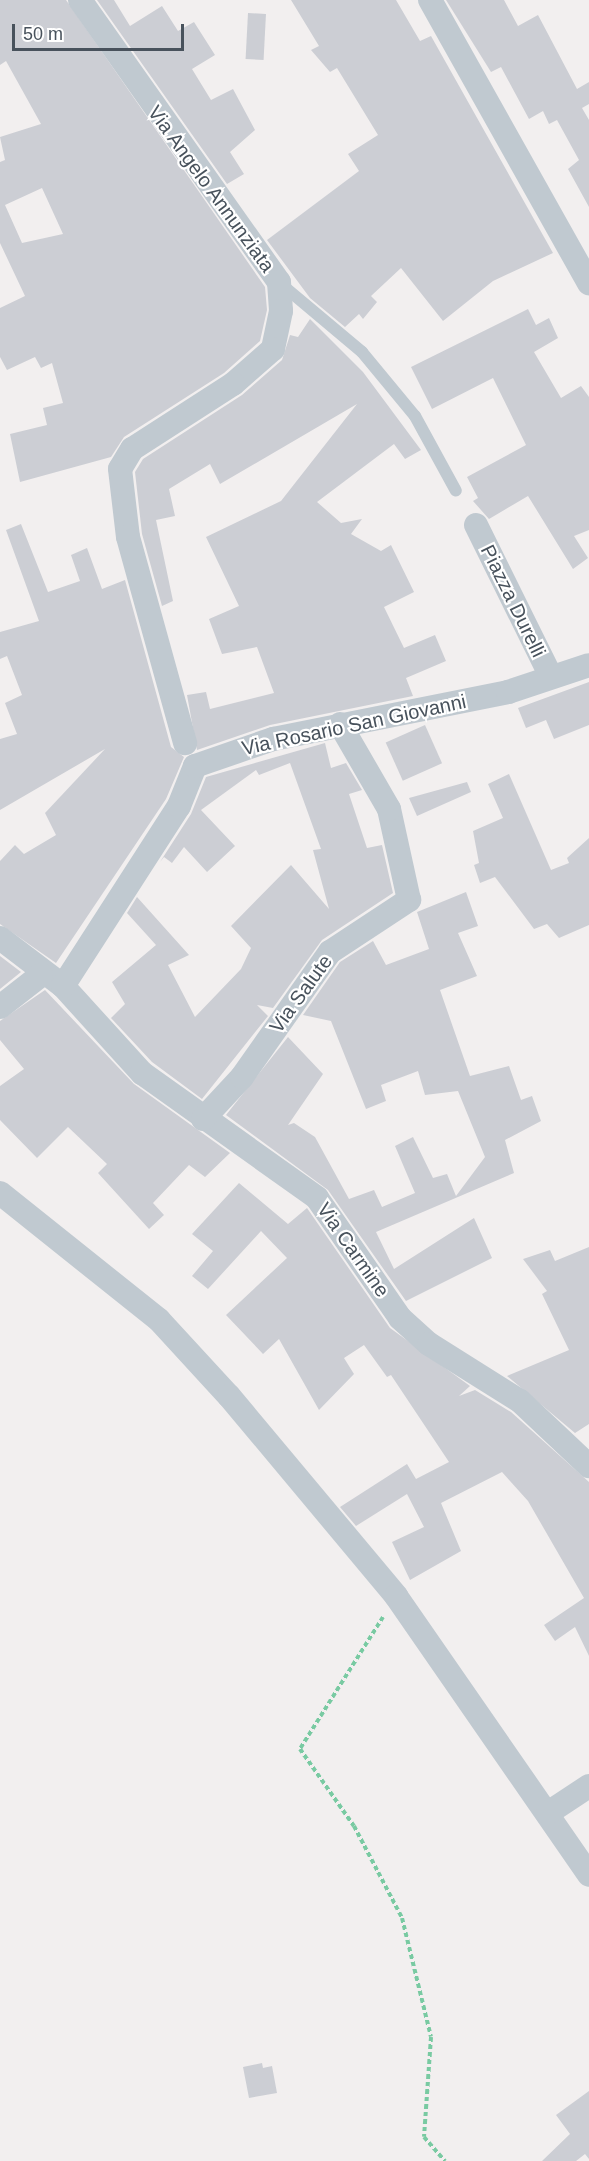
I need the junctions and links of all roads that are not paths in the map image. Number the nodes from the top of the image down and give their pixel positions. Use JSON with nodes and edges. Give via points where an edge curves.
{"nodes":[{"id":1,"x":80,"y":0,"type":"edge"},
{"id":2,"x":430,"y":0,"type":"edge"},
{"id":3,"x":279,"y":282,"type":"junction"},
{"id":4,"x":589,"y":283,"type":"edge"},
{"id":5,"x":456,"y":491,"type":"dead end"},
{"id":6,"x":476,"y":525,"type":"dead end"},
{"id":7,"x":589,"y":665,"type":"edge"},
{"id":8,"x":551,"y":677,"type":"junction"},
{"id":9,"x":340,"y":724,"type":"junction"},
{"id":10,"x":185,"y":743,"type":"dead end"},
{"id":11,"x":0,"y":938,"type":"edge"},
{"id":12,"x":41,"y":975,"type":"junction"},
{"id":13,"x":63,"y":986,"type":"junction"},
{"id":14,"x":0,"y":1007,"type":"edge"},
{"id":15,"x":203,"y":1119,"type":"junction"},
{"id":16,"x":0,"y":1193,"type":"edge"},
{"id":17,"x":589,"y":1466,"type":"edge"},
{"id":18,"x":589,"y":1786,"type":"edge"},
{"id":19,"x":548,"y":1813,"type":"junction"},
{"id":20,"x":589,"y":1875,"type":"edge"}],
"edges":[{"from":1,"to":3,"type":"street","name":"Via Angelo Annunziata"},
{"from":2,"to":4,"type":"street"},
{"from":3,"to":5,"type":"lane","via":[[362,352],[415,416]]},
{"from":3,"to":10,"type":"street","name":"Via Angelo Annunziata","via":[[281,311],[273,349],[233,384],[132,448],[120,469],[128,537]]},
{"from":6,"to":8,"type":"street","name":"Piazza Durelli"},
{"from":7,"to":8,"type":"street","name":"Via Rosario San Giovanni"},
{"from":8,"to":9,"type":"street","name":"Via Rosario San Giovanni","via":[[508,692]]},
{"from":9,"to":13,"type":"street","name":"Via Rosario San Giovanni","via":[[273,739],[195,766],[178,806]]},
{"from":9,"to":15,"type":"street","name":"Via Salute","via":[[389,808],[409,900],[330,952],[242,1077]]},
{"from":11,"to":12,"type":"street"},
{"from":12,"to":13,"type":"street"},
{"from":12,"to":14,"type":"street"},
{"from":13,"to":15,"type":"street","name":"Via Carmine","via":[[142,1073]]},
{"from":15,"to":17,"type":"street","name":"Via Carmine","via":[[317,1198],[400,1318],[429,1344],[520,1401]]},
{"from":16,"to":19,"type":"street","via":[[159,1320],[396,1596]]},
{"from":18,"to":19,"type":"street"},
{"from":19,"to":20,"type":"street"}]}
